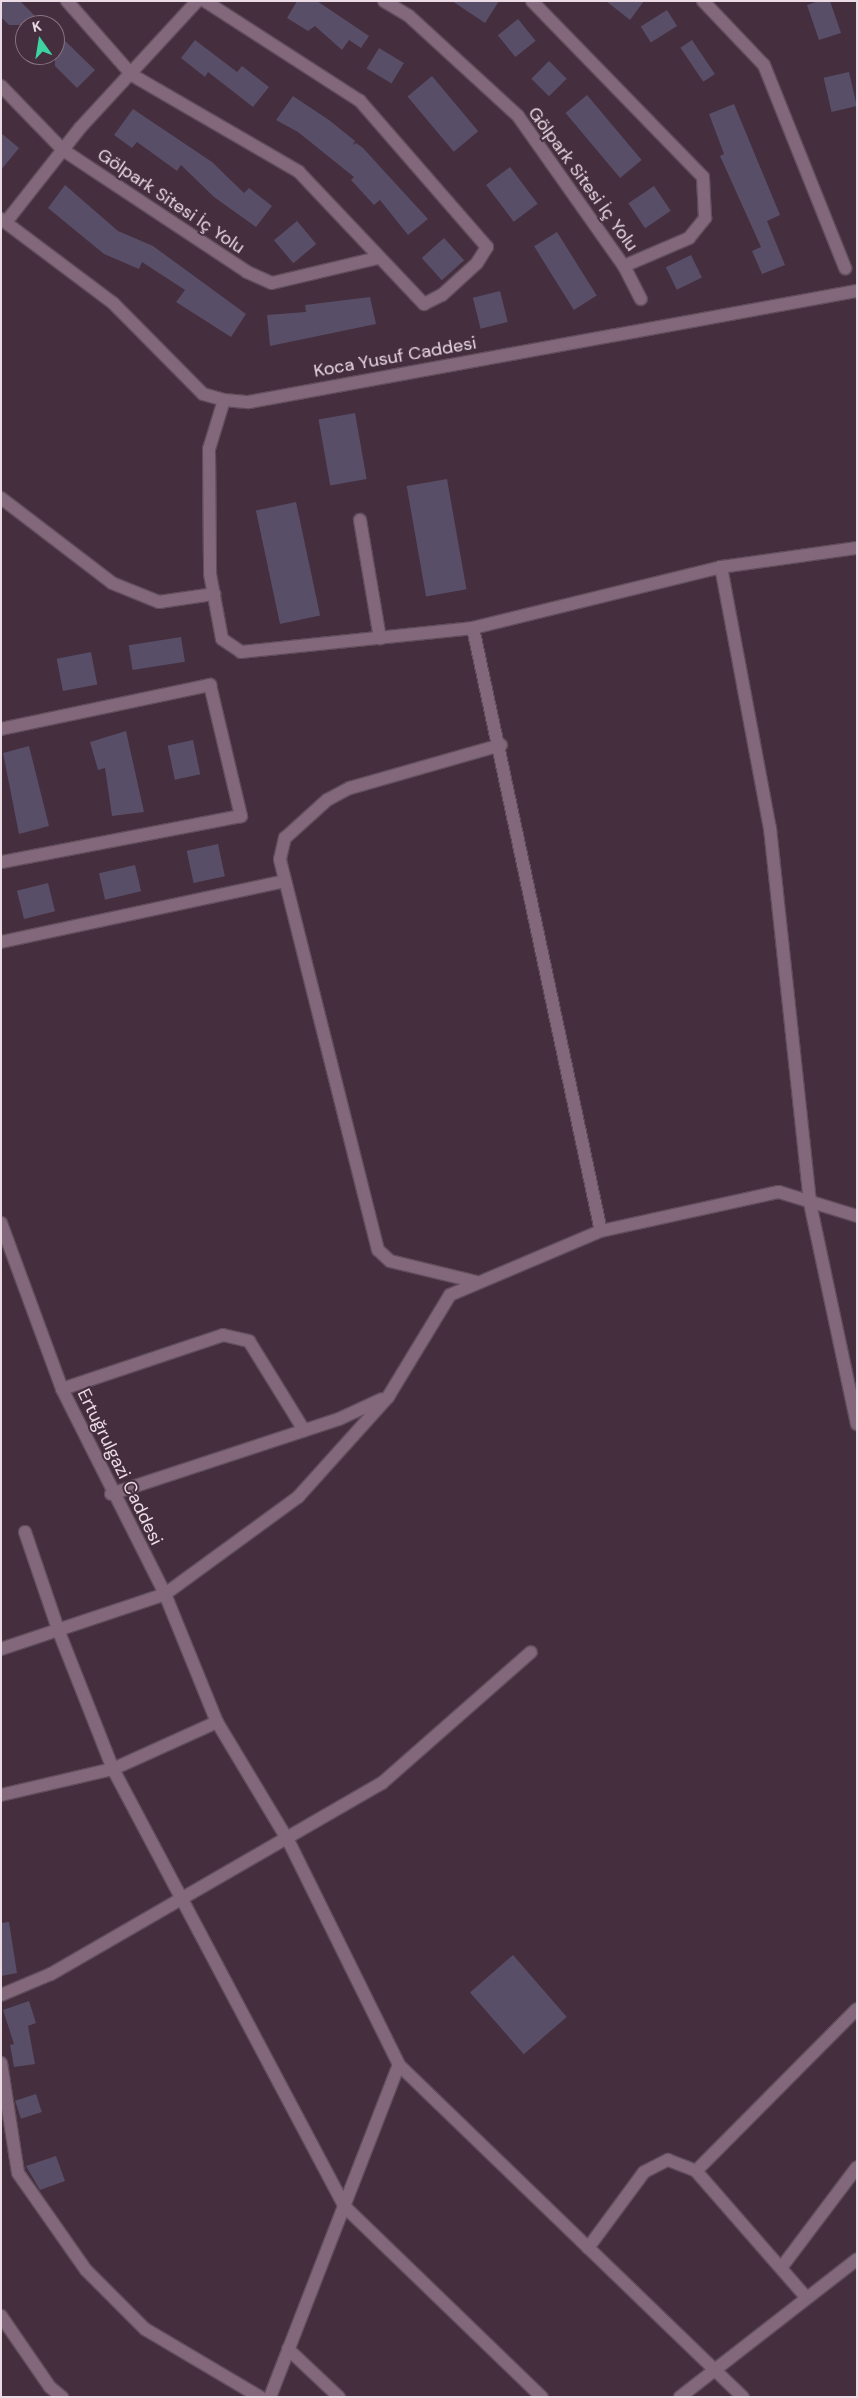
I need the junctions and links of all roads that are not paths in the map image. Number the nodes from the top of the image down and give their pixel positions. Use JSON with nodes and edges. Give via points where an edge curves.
{"nodes":[{"id":1,"x":67,"y":1,"type":"edge"},
{"id":2,"x":197,"y":1,"type":"edge"},
{"id":3,"x":205,"y":1,"type":"edge"},
{"id":4,"x":384,"y":1,"type":"edge"},
{"id":5,"x":532,"y":1,"type":"edge"},
{"id":6,"x":703,"y":1,"type":"edge"},
{"id":7,"x":132,"y":75,"type":"junction"},
{"id":8,"x":1,"y":86,"type":"edge"},
{"id":9,"x":63,"y":150,"type":"junction"},
{"id":10,"x":4,"y":221,"type":"edge"},
{"id":11,"x":378,"y":258,"type":"junction"},
{"id":12,"x":624,"y":266,"type":"junction"},
{"id":13,"x":845,"y":268,"type":"dead end"},
{"id":14,"x":857,"y":291,"type":"edge"},
{"id":15,"x":641,"y":298,"type":"dead end"},
{"id":16,"x":224,"y":400,"type":"junction"},
{"id":17,"x":1,"y":498,"type":"edge"},
{"id":18,"x":360,"y":520,"type":"dead end"},
{"id":19,"x":857,"y":548,"type":"edge"},
{"id":20,"x":720,"y":567,"type":"junction"},
{"id":21,"x":214,"y":594,"type":"junction"},
{"id":22,"x":474,"y":628,"type":"junction"},
{"id":23,"x":380,"y":638,"type":"junction"},
{"id":24,"x":1,"y":729,"type":"edge"},
{"id":25,"x":502,"y":745,"type":"junction"},
{"id":26,"x":1,"y":862,"type":"edge"},
{"id":27,"x":285,"y":881,"type":"junction"},
{"id":28,"x":1,"y":942,"type":"edge"},
{"id":29,"x":810,"y":1202,"type":"junction"},
{"id":30,"x":857,"y":1216,"type":"edge"},
{"id":31,"x":1,"y":1223,"type":"edge"},
{"id":32,"x":600,"y":1231,"type":"junction"},
{"id":33,"x":477,"y":1282,"type":"junction"},
{"id":34,"x":62,"y":1389,"type":"junction"},
{"id":35,"x":388,"y":1397,"type":"junction"},
{"id":36,"x":857,"y":1424,"type":"edge"},
{"id":37,"x":304,"y":1430,"type":"junction"},
{"id":38,"x":111,"y":1494,"type":"junction"},
{"id":39,"x":25,"y":1532,"type":"dead end"},
{"id":40,"x":164,"y":1594,"type":"junction"},
{"id":41,"x":59,"y":1632,"type":"junction"},
{"id":42,"x":1,"y":1649,"type":"edge"},
{"id":43,"x":531,"y":1652,"type":"dead end"},
{"id":44,"x":217,"y":1722,"type":"junction"},
{"id":45,"x":113,"y":1769,"type":"junction"},
{"id":46,"x":1,"y":1795,"type":"edge"},
{"id":47,"x":288,"y":1840,"type":"junction"},
{"id":48,"x":179,"y":1901,"type":"junction"},
{"id":49,"x":1,"y":1995,"type":"edge"},
{"id":50,"x":857,"y":2009,"type":"edge"},
{"id":51,"x":1,"y":2063,"type":"edge"},
{"id":52,"x":399,"y":2065,"type":"junction"},
{"id":53,"x":857,"y":2167,"type":"edge"},
{"id":54,"x":696,"y":2171,"type":"junction"},
{"id":55,"x":344,"y":2206,"type":"junction"},
{"id":56,"x":588,"y":2248,"type":"junction"},
{"id":57,"x":857,"y":2259,"type":"edge"},
{"id":58,"x":781,"y":2268,"type":"junction"},
{"id":59,"x":806,"y":2297,"type":"junction"},
{"id":60,"x":1,"y":2316,"type":"edge"},
{"id":61,"x":288,"y":2349,"type":"junction"},
{"id":62,"x":712,"y":2367,"type":"junction"},
{"id":63,"x":62,"y":2397,"type":"edge"},
{"id":64,"x":260,"y":2397,"type":"edge"},
{"id":65,"x":270,"y":2397,"type":"edge"},
{"id":66,"x":340,"y":2397,"type":"edge"},
{"id":67,"x":542,"y":2397,"type":"edge"},
{"id":68,"x":680,"y":2397,"type":"edge"},
{"id":69,"x":743,"y":2397,"type":"edge"}],
"edges":[{"from":1,"to":7,"type":"street"},
{"from":2,"to":7,"type":"street"},
{"from":3,"to":11,"type":"street","via":[[360,101],[487,247],[477,263],[442,295],[424,304]]},
{"from":4,"to":12,"type":"street","name":"Gölpark Sitesi İç Yolu","via":[[409,16],[518,116]]},
{"from":5,"to":12,"type":"street","name":"Gölpark Sitesi İç Yolu","via":[[703,178],[705,218],[689,238]]},
{"from":6,"to":13,"type":"street","via":[[764,65]]},
{"from":7,"to":9,"type":"street"},
{"from":7,"to":11,"type":"street","via":[[299,172]]},
{"from":8,"to":9,"type":"street","name":"Gölpark Sitesi İç Yolu"},
{"from":9,"to":10,"type":"street"},
{"from":9,"to":11,"type":"street","name":"Gölpark Sitesi İç Yolu","via":[[247,272],[272,283]]},
{"from":10,"to":16,"type":"street","name":"Koca Yusuf Caddesi","via":[[113,303],[203,394]]},
{"from":12,"to":15,"type":"street"},
{"from":14,"to":16,"type":"street","name":"Koca Yusuf Caddesi","via":[[248,402]]},
{"from":16,"to":21,"type":"street","via":[[209,450]]},
{"from":17,"to":21,"type":"street","via":[[112,583],[158,602]]},
{"from":18,"to":23,"type":"street"},
{"from":19,"to":20,"type":"street"},
{"from":20,"to":22,"type":"street"},
{"from":20,"to":29,"type":"street","via":[[770,828]]},
{"from":21,"to":23,"type":"street","via":[[222,639],[241,652]]},
{"from":22,"to":23,"type":"street"},
{"from":22,"to":25,"type":"street"},
{"from":24,"to":26,"type":"street","via":[[210,686],[241,816]]},
{"from":25,"to":27,"type":"street","via":[[350,788],[327,800],[285,838],[280,859]]},
{"from":25,"to":32,"type":"street"},
{"from":27,"to":28,"type":"street"},
{"from":27,"to":33,"type":"street","via":[[378,1250],[390,1261]]},
{"from":29,"to":30,"type":"street"},
{"from":29,"to":32,"type":"street","via":[[779,1192]]},
{"from":29,"to":36,"type":"street"},
{"from":31,"to":34,"type":"street","name":"Ertuğrulgazi Caddesi"},
{"from":32,"to":33,"type":"street"},
{"from":33,"to":35,"type":"street","via":[[450,1295]]},
{"from":34,"to":37,"type":"street","via":[[223,1335],[249,1341]]},
{"from":34,"to":38,"type":"street","name":"Ertuğrulgazi Caddesi"},
{"from":35,"to":37,"type":"street"},
{"from":35,"to":40,"type":"street","via":[[298,1497]]},
{"from":37,"to":38,"type":"street"},
{"from":38,"to":40,"type":"street","name":"Ertuğrulgazi Caddesi"},
{"from":39,"to":41,"type":"street"},
{"from":40,"to":41,"type":"street"},
{"from":40,"to":44,"type":"street","name":"Ertuğrulgazi Caddesi"},
{"from":41,"to":42,"type":"street"},
{"from":41,"to":45,"type":"street"},
{"from":43,"to":47,"type":"street","via":[[382,1783]]},
{"from":44,"to":45,"type":"street"},
{"from":44,"to":47,"type":"street","name":"Ertuğrulgazi Caddesi"},
{"from":45,"to":46,"type":"street"},
{"from":45,"to":48,"type":"street"},
{"from":47,"to":48,"type":"street"},
{"from":47,"to":52,"type":"street","name":"Ertuğrulgazi Caddesi"},
{"from":48,"to":49,"type":"street","via":[[51,1974]]},
{"from":48,"to":55,"type":"street"},
{"from":50,"to":54,"type":"street"},
{"from":51,"to":64,"type":"street","via":[[18,2173],[86,2270],[145,2329]]},
{"from":52,"to":55,"type":"street"},
{"from":52,"to":56,"type":"street","name":"Ertuğrulgazi Caddesi"},
{"from":53,"to":58,"type":"street"},
{"from":54,"to":56,"type":"street","via":[[668,2160],[654,2164]]},
{"from":54,"to":58,"type":"street"},
{"from":55,"to":61,"type":"street"},
{"from":55,"to":67,"type":"street"},
{"from":56,"to":62,"type":"street","name":"Ertuğrulgazi Caddesi"},
{"from":57,"to":59,"type":"street"},
{"from":58,"to":59,"type":"street"},
{"from":59,"to":62,"type":"street"},
{"from":60,"to":63,"type":"street","via":[[50,2387]]},
{"from":61,"to":65,"type":"street"},
{"from":61,"to":66,"type":"street"},
{"from":62,"to":68,"type":"street"},
{"from":62,"to":69,"type":"street","name":"Ertuğrulgazi Caddesi"}]}
